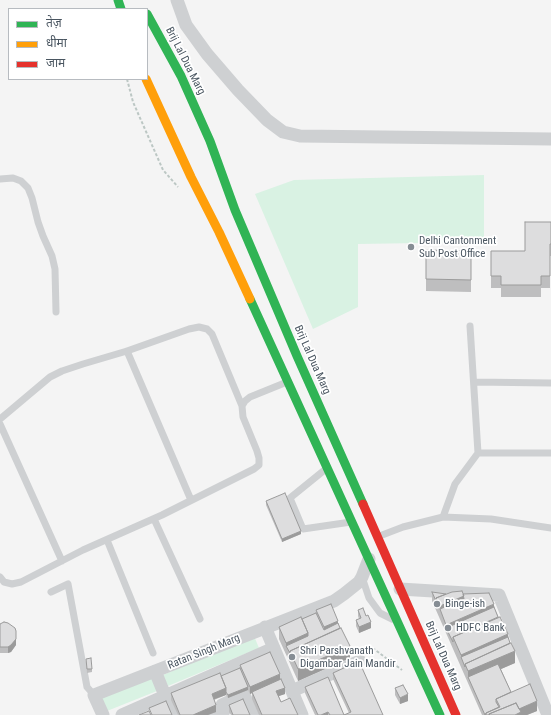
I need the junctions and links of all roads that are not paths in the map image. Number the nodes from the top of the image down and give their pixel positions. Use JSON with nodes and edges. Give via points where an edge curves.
{"nodes":[{"id":1,"x":177,"y":0,"type":"edge"},
{"id":2,"x":148,"y":16,"type":"edge"},
{"id":3,"x":146,"y":80,"type":"edge"},
{"id":4,"x":551,"y":139,"type":"edge"},
{"id":5,"x":0,"y":179,"type":"edge"},
{"id":6,"x":56,"y":312,"type":"dead end"},
{"id":7,"x":470,"y":326,"type":"dead end"},
{"id":8,"x":127,"y":351,"type":"junction"},
{"id":9,"x":288,"y":382,"type":"junction"},
{"id":10,"x":474,"y":382,"type":"junction"},
{"id":11,"x":551,"y":383,"type":"edge"},
{"id":12,"x":242,"y":406,"type":"junction"},
{"id":13,"x":0,"y":419,"type":"edge"},
{"id":14,"x":0,"y":424,"type":"edge"},
{"id":15,"x":551,"y":452,"type":"edge"},
{"id":16,"x":478,"y":453,"type":"junction"},
{"id":17,"x":327,"y":468,"type":"junction"},
{"id":18,"x":290,"y":498,"type":"junction"},
{"id":19,"x":191,"y":500,"type":"junction"},
{"id":20,"x":283,"y":502,"type":"edge"},
{"id":21,"x":443,"y":516,"type":"junction"},
{"id":22,"x":154,"y":519,"type":"junction"},
{"id":23,"x":351,"y":522,"type":"junction"},
{"id":24,"x":551,"y":528,"type":"edge"},
{"id":25,"x":377,"y":538,"type":"junction"},
{"id":26,"x":107,"y":540,"type":"junction"},
{"id":27,"x":368,"y":559,"type":"junction"},
{"id":28,"x":62,"y":561,"type":"junction"},
{"id":29,"x":0,"y":577,"type":"edge"},
{"id":30,"x":362,"y":577,"type":"junction"},
{"id":31,"x":400,"y":589,"type":"junction"},
{"id":32,"x":51,"y":592,"type":"dead end"},
{"id":33,"x":200,"y":619,"type":"dead end"},
{"id":34,"x":397,"y":622,"type":"junction"},
{"id":35,"x":265,"y":627,"type":"junction"},
{"id":36,"x":274,"y":648,"type":"junction"},
{"id":37,"x":153,"y":653,"type":"dead end"},
{"id":38,"x":362,"y":657,"type":"road end"},
{"id":39,"x":155,"y":671,"type":"junction"},
{"id":40,"x":292,"y":691,"type":"junction"},
{"id":41,"x":94,"y":695,"type":"junction"},
{"id":42,"x":165,"y":697,"type":"junction"},
{"id":43,"x":103,"y":715,"type":"edge"},
{"id":44,"x":122,"y":715,"type":"edge"},
{"id":45,"x":173,"y":715,"type":"edge"},
{"id":46,"x":215,"y":715,"type":"edge"},
{"id":47,"x":252,"y":715,"type":"edge"},
{"id":48,"x":302,"y":715,"type":"edge"},
{"id":49,"x":440,"y":715,"type":"edge"},
{"id":50,"x":456,"y":715,"type":"edge"},
{"id":51,"x":548,"y":715,"type":"edge"}],
"edges":[{"from":1,"to":4,"type":"street","via":[[186,25],[207,54],[267,120],[283,132],[300,136]]},
{"from":2,"to":25,"type":"street","name":"Brij Lal Dua Marg","via":[[210,141],[235,210]]},
{"from":3,"to":9,"type":"street"},
{"from":5,"to":6,"type":"lane","via":[[13,178],[28,188],[55,269]]},
{"from":7,"to":10,"type":"lane"},
{"from":8,"to":12,"type":"lane","via":[[189,329],[207,329],[212,334]]},
{"from":8,"to":13,"type":"lane","via":[[50,377]]},
{"from":8,"to":19,"type":"lane"},
{"from":9,"to":12,"type":"lane","via":[[250,397]]},
{"from":9,"to":17,"type":"street"},
{"from":10,"to":11,"type":"lane"},
{"from":10,"to":16,"type":"lane"},
{"from":12,"to":19,"type":"lane","via":[[259,465]]},
{"from":14,"to":28,"type":"lane"},
{"from":15,"to":16,"type":"lane"},
{"from":16,"to":21,"type":"lane","via":[[455,484]]},
{"from":17,"to":18,"type":"lane"},
{"from":17,"to":23,"type":"street"},
{"from":18,"to":20,"type":"lane"},
{"from":18,"to":23,"type":"lane","via":[[301,529]]},
{"from":19,"to":22,"type":"lane"},
{"from":21,"to":24,"type":"lane","via":[[492,519]]},
{"from":21,"to":25,"type":"lane","via":[[403,527]]},
{"from":22,"to":26,"type":"lane"},
{"from":22,"to":33,"type":"lane"},
{"from":23,"to":27,"type":"street"},
{"from":25,"to":31,"type":"street","name":"Brij Lal Dua Marg"},
{"from":26,"to":28,"type":"lane"},
{"from":26,"to":37,"type":"lane"},
{"from":27,"to":30,"type":"street"},
{"from":27,"to":34,"type":"street"},
{"from":28,"to":29,"type":"lane","via":[[22,582],[12,584],[4,582]]},
{"from":30,"to":34,"type":"lane","via":[[369,598],[380,612]]},
{"from":30,"to":35,"type":"street","name":"Ratan Singh Marg","via":[[334,600]]},
{"from":31,"to":50,"type":"street","name":"Brij Lal Dua Marg"},
{"from":31,"to":51,"type":"street","via":[[499,595]]},
{"from":32,"to":41,"type":"lane","via":[[68,584],[87,687]]},
{"from":34,"to":49,"type":"street"},
{"from":35,"to":36,"type":"street"},
{"from":35,"to":39,"type":"street","name":"Ratan Singh Marg"},
{"from":36,"to":40,"type":"street"},
{"from":36,"to":42,"type":"street"},
{"from":38,"to":40,"type":"street"},
{"from":39,"to":41,"type":"street","name":"Ratan Singh Marg"},
{"from":39,"to":42,"type":"street"},
{"from":40,"to":48,"type":"street"},
{"from":41,"to":43,"type":"street"},
{"from":42,"to":44,"type":"street"},
{"from":42,"to":45,"type":"street"},
{"from":46,"to":47,"type":"street","via":[[224,711],[222,705],[244,695]]}]}
